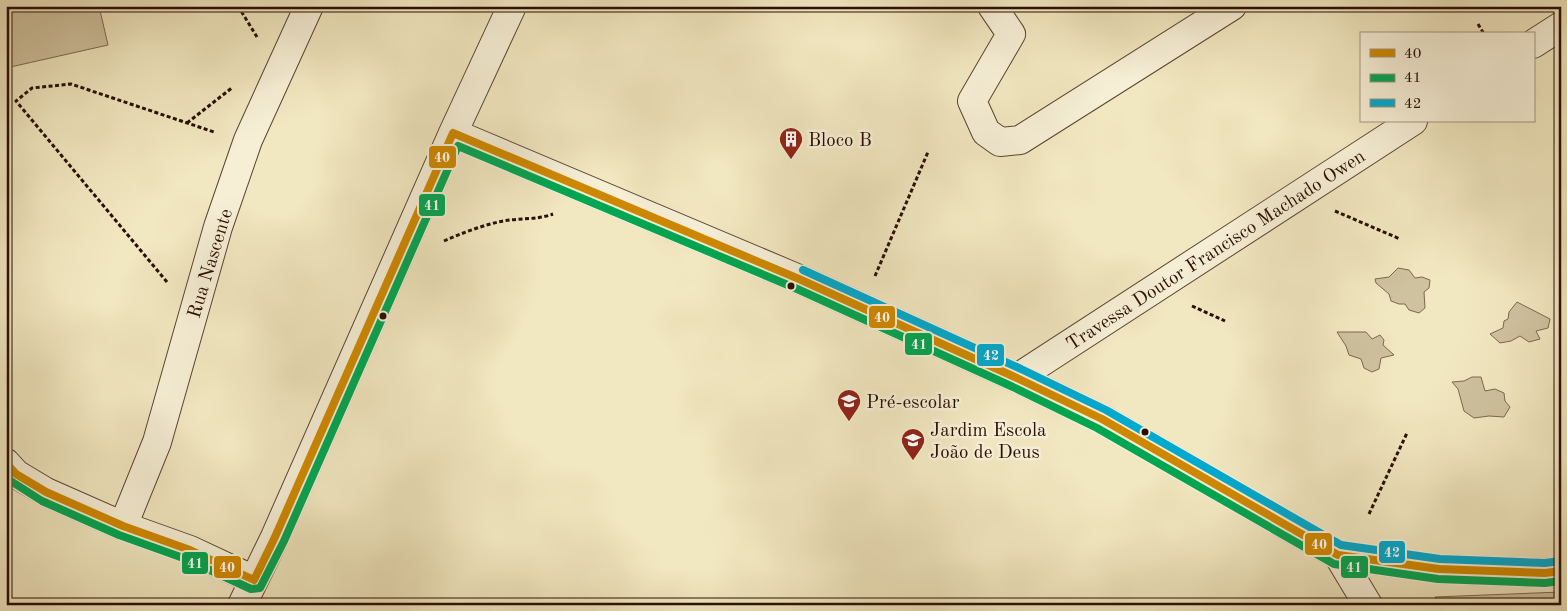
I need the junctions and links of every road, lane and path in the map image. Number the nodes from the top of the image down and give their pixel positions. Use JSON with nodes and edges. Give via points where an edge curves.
{"nodes":[{"id":1,"x":238,"y":6,"type":"edge"},
{"id":2,"x":309,"y":6,"type":"edge"},
{"id":3,"x":512,"y":6,"type":"edge"},
{"id":4,"x":992,"y":6,"type":"edge"},
{"id":5,"x":1232,"y":6,"type":"edge"},
{"id":6,"x":1478,"y":24,"type":"dead end"},
{"id":7,"x":1561,"y":26,"type":"edge"},
{"id":8,"x":1483,"y":32,"type":"edge"},
{"id":9,"x":1534,"y":43,"type":"edge"},
{"id":10,"x":261,"y":44,"type":"dead end"},
{"id":11,"x":239,"y":82,"type":"dead end"},
{"id":12,"x":1411,"y":122,"type":"edge"},
{"id":13,"x":186,"y":123,"type":"junction"},
{"id":14,"x":215,"y":132,"type":"dead end"},
{"id":15,"x":452,"y":134,"type":"junction"},
{"id":16,"x":928,"y":152,"type":"dead end"},
{"id":17,"x":1332,"y":210,"type":"dead end"},
{"id":18,"x":558,"y":212,"type":"dead end"},
{"id":19,"x":1400,"y":239,"type":"dead end"},
{"id":20,"x":442,"y":242,"type":"dead end"},
{"id":21,"x":872,"y":282,"type":"dead end"},
{"id":22,"x":170,"y":287,"type":"dead end"},
{"id":23,"x":1189,"y":305,"type":"dead end"},
{"id":24,"x":1225,"y":321,"type":"dead end"},
{"id":25,"x":1017,"y":378,"type":"junction"},
{"id":26,"x":1407,"y":432,"type":"dead end"},
{"id":27,"x":6,"y":462,"type":"edge"},
{"id":28,"x":1369,"y":514,"type":"dead end"},
{"id":29,"x":123,"y":526,"type":"junction"},
{"id":30,"x":1338,"y":555,"type":"junction"},
{"id":31,"x":1561,"y":571,"type":"edge"},
{"id":32,"x":254,"y":580,"type":"junction"},
{"id":33,"x":242,"y":605,"type":"edge"},
{"id":34,"x":1368,"y":605,"type":"edge"}],
"edges":[{"from":1,"to":10,"type":"path"},
{"from":2,"to":29,"type":"street","name":"Rua Nascente","via":[[248,140],[218,227],[157,442]]},
{"from":3,"to":15,"type":"street"},
{"from":4,"to":5,"type":"street","via":[[1011,34],[972,101],[986,132],[1000,142],[1020,140]]},
{"from":6,"to":8,"type":"path"},
{"from":7,"to":9,"type":"street"},
{"from":11,"to":13,"type":"path"},
{"from":12,"to":25,"type":"street","name":"Travessa Doutor Francisco Machado Owen"},
{"from":13,"to":14,"type":"path"},
{"from":13,"to":22,"type":"path","via":[[71,84],[32,88],[16,100]]},
{"from":15,"to":25,"type":"street","via":[[798,279]]},
{"from":15,"to":32,"type":"street"},
{"from":16,"to":21,"type":"path"},
{"from":17,"to":19,"type":"path"},
{"from":18,"to":20,"type":"path","via":[[542,218],[502,221]]},
{"from":23,"to":24,"type":"path"},
{"from":25,"to":30,"type":"street","via":[[1102,419]]},
{"from":26,"to":28,"type":"path"},
{"from":27,"to":29,"type":"street","via":[[16,474],[46,492]]},
{"from":29,"to":32,"type":"street","via":[[190,550]]},
{"from":30,"to":31,"type":"street","via":[[1439,569]]},
{"from":30,"to":34,"type":"street"},
{"from":32,"to":33,"type":"street"}]}
